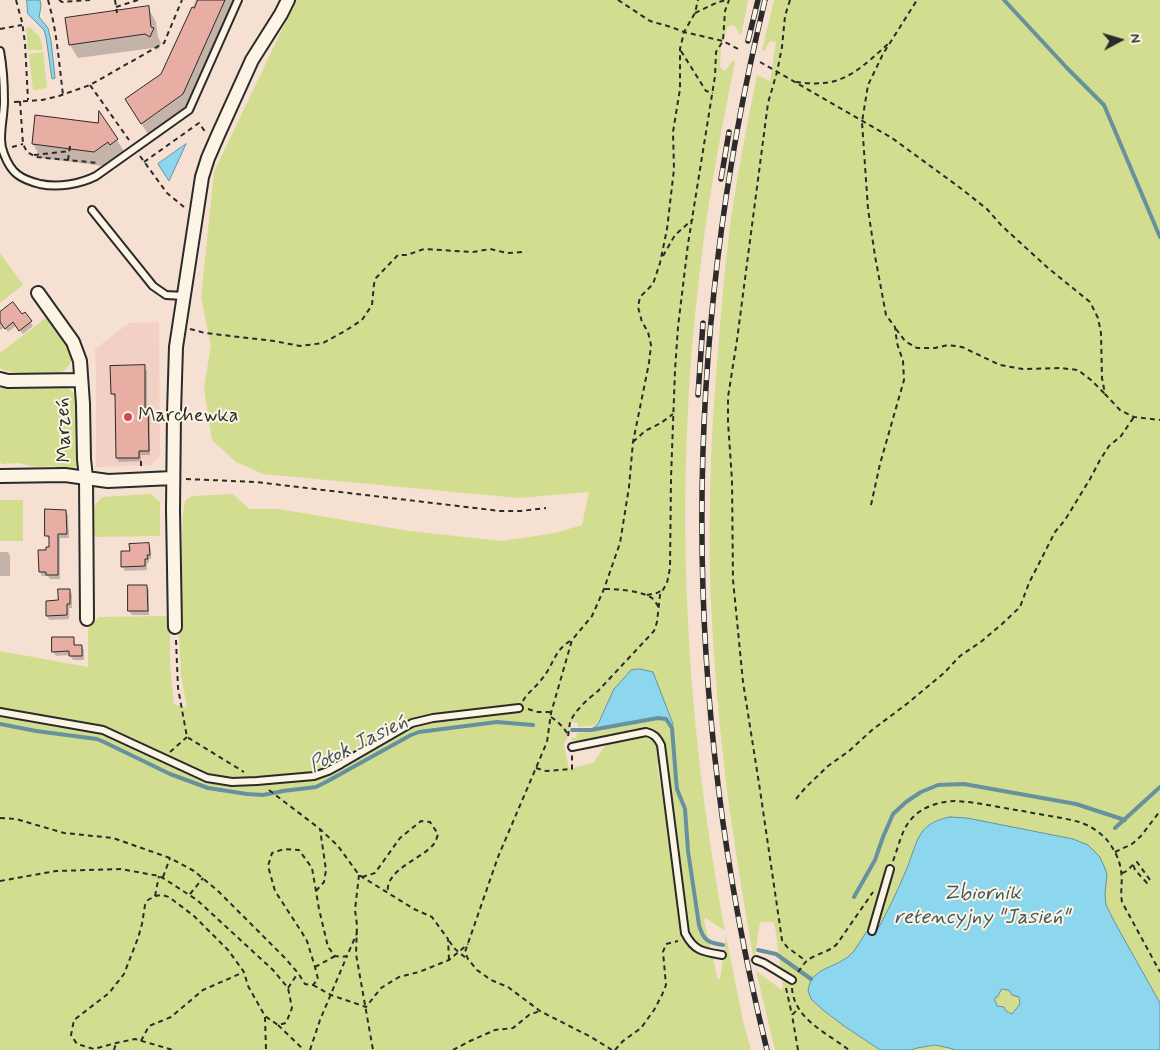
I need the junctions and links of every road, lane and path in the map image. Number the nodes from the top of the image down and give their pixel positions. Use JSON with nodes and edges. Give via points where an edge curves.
{"nodes":[{"id":1,"x":16,"y":0,"type":"edge"},
{"id":2,"x":48,"y":0,"type":"edge"},
{"id":3,"x":59,"y":0,"type":"edge"},
{"id":4,"x":90,"y":0,"type":"edge"},
{"id":5,"x":115,"y":0,"type":"edge"},
{"id":6,"x":138,"y":0,"type":"edge"},
{"id":7,"x":182,"y":0,"type":"edge"},
{"id":8,"x":238,"y":0,"type":"edge"},
{"id":9,"x":288,"y":0,"type":"edge"},
{"id":10,"x":618,"y":0,"type":"edge"},
{"id":11,"x":698,"y":0,"type":"edge"},
{"id":12,"x":728,"y":0,"type":"edge"},
{"id":13,"x":790,"y":0,"type":"edge"},
{"id":14,"x":917,"y":0,"type":"edge"},
{"id":15,"x":116,"y":7,"type":"junction"},
{"id":16,"x":117,"y":13,"type":"dead end"},
{"id":17,"x":695,"y":13,"type":"junction"},
{"id":18,"x":22,"y":25,"type":"junction"},
{"id":19,"x":0,"y":29,"type":"edge"},
{"id":20,"x":684,"y":32,"type":"junction"},
{"id":21,"x":892,"y":40,"type":"junction"},
{"id":22,"x":723,"y":41,"type":"junction"},
{"id":23,"x":680,"y":49,"type":"junction"},
{"id":24,"x":738,"y":49,"type":"dead end"},
{"id":25,"x":0,"y":51,"type":"edge"},
{"id":26,"x":760,"y":62,"type":"dead end"},
{"id":27,"x":777,"y":72,"type":"junction"},
{"id":28,"x":794,"y":82,"type":"junction"},
{"id":29,"x":90,"y":85,"type":"junction"},
{"id":30,"x":2,"y":93,"type":"edge"},
{"id":31,"x":713,"y":93,"type":"junction"},
{"id":32,"x":63,"y":95,"type":"junction"},
{"id":33,"x":28,"y":100,"type":"junction"},
{"id":34,"x":20,"y":101,"type":"junction"},
{"id":35,"x":4,"y":102,"type":"junction"},
{"id":36,"x":862,"y":122,"type":"junction"},
{"id":37,"x":210,"y":138,"type":"dead end"},
{"id":38,"x":70,"y":146,"type":"dead end"},
{"id":39,"x":134,"y":148,"type":"junction"},
{"id":40,"x":70,"y":151,"type":"junction"},
{"id":41,"x":31,"y":155,"type":"junction"},
{"id":42,"x":68,"y":160,"type":"junction"},
{"id":43,"x":144,"y":162,"type":"junction"},
{"id":44,"x":103,"y":164,"type":"dead end"},
{"id":45,"x":185,"y":208,"type":"dead end"},
{"id":46,"x":92,"y":210,"type":"dead end"},
{"id":47,"x":692,"y":219,"type":"junction"},
{"id":48,"x":523,"y":252,"type":"dead end"},
{"id":49,"x":661,"y":258,"type":"junction"},
{"id":50,"x":38,"y":293,"type":"dead end"},
{"id":51,"x":184,"y":296,"type":"junction"},
{"id":52,"x":180,"y":322,"type":"junction"},
{"id":53,"x":895,"y":327,"type":"junction"},
{"id":54,"x":0,"y":379,"type":"edge"},
{"id":55,"x":81,"y":380,"type":"junction"},
{"id":56,"x":1104,"y":394,"type":"junction"},
{"id":57,"x":673,"y":414,"type":"junction"},
{"id":58,"x":1134,"y":417,"type":"junction"},
{"id":59,"x":1160,"y":420,"type":"edge"},
{"id":60,"x":633,"y":442,"type":"junction"},
{"id":61,"x":0,"y":476,"type":"edge"},
{"id":62,"x":86,"y":478,"type":"junction"},
{"id":63,"x":173,"y":478,"type":"junction"},
{"id":64,"x":871,"y":505,"type":"dead end"},
{"id":65,"x":546,"y":508,"type":"dead end"},
{"id":66,"x":604,"y":589,"type":"junction"},
{"id":67,"x":664,"y":589,"type":"junction"},
{"id":68,"x":645,"y":595,"type":"junction"},
{"id":69,"x":659,"y":608,"type":"junction"},
{"id":70,"x":87,"y":619,"type":"dead end"},
{"id":71,"x":176,"y":627,"type":"joint"},
{"id":72,"x":572,"y":640,"type":"junction"},
{"id":73,"x":519,"y":708,"type":"junction"},
{"id":74,"x":0,"y":712,"type":"edge"},
{"id":75,"x":551,"y":713,"type":"junction"},
{"id":76,"x":550,"y":717,"type":"junction"},
{"id":77,"x":187,"y":737,"type":"junction"},
{"id":78,"x":572,"y":747,"type":"joint"},
{"id":79,"x":163,"y":758,"type":"junction"},
{"id":80,"x":536,"y":768,"type":"junction"},
{"id":81,"x":257,"y":781,"type":"junction"},
{"id":82,"x":796,"y":799,"type":"dead end"},
{"id":83,"x":1160,"y":811,"type":"edge"},
{"id":84,"x":0,"y":818,"type":"edge"},
{"id":85,"x":320,"y":829,"type":"junction"},
{"id":86,"x":1115,"y":852,"type":"junction"},
{"id":87,"x":170,"y":858,"type":"junction"},
{"id":88,"x":1133,"y":864,"type":"junction"},
{"id":89,"x":890,"y":869,"type":"joint"},
{"id":90,"x":1122,"y":873,"type":"junction"},
{"id":91,"x":159,"y":876,"type":"junction"},
{"id":92,"x":360,"y":876,"type":"junction"},
{"id":93,"x":163,"y":878,"type":"junction"},
{"id":94,"x":202,"y":878,"type":"junction"},
{"id":95,"x":1,"y":880,"type":"edge"},
{"id":96,"x":875,"y":889,"type":"dead end"},
{"id":97,"x":316,"y":891,"type":"junction"},
{"id":98,"x":388,"y":892,"type":"junction"},
{"id":99,"x":190,"y":895,"type":"junction"},
{"id":100,"x":155,"y":896,"type":"junction"},
{"id":101,"x":872,"y":932,"type":"dead end"},
{"id":102,"x":357,"y":933,"type":"junction"},
{"id":103,"x":448,"y":939,"type":"junction"},
{"id":104,"x":688,"y":939,"type":"junction"},
{"id":105,"x":468,"y":944,"type":"junction"},
{"id":106,"x":458,"y":952,"type":"junction"},
{"id":107,"x":722,"y":955,"type":"dead end"},
{"id":108,"x":335,"y":956,"type":"junction"},
{"id":109,"x":347,"y":956,"type":"junction"},
{"id":110,"x":468,"y":959,"type":"junction"},
{"id":111,"x":449,"y":960,"type":"junction"},
{"id":112,"x":756,"y":960,"type":"dead end"},
{"id":113,"x":806,"y":961,"type":"junction"},
{"id":114,"x":315,"y":967,"type":"junction"},
{"id":115,"x":244,"y":972,"type":"junction"},
{"id":116,"x":298,"y":972,"type":"junction"},
{"id":117,"x":1160,"y":972,"type":"edge"},
{"id":118,"x":790,"y":979,"type":"junction"},
{"id":119,"x":313,"y":985,"type":"junction"},
{"id":120,"x":288,"y":988,"type":"junction"},
{"id":121,"x":331,"y":995,"type":"junction"},
{"id":122,"x":366,"y":1007,"type":"junction"},
{"id":123,"x":798,"y":1009,"type":"junction"},
{"id":124,"x":540,"y":1011,"type":"junction"},
{"id":125,"x":792,"y":1015,"type":"junction"},
{"id":126,"x":265,"y":1016,"type":"junction"},
{"id":127,"x":278,"y":1025,"type":"junction"},
{"id":128,"x":141,"y":1041,"type":"junction"},
{"id":129,"x":116,"y":1043,"type":"junction"},
{"id":130,"x":114,"y":1050,"type":"edge"},
{"id":131,"x":173,"y":1050,"type":"edge"},
{"id":132,"x":266,"y":1050,"type":"edge"},
{"id":133,"x":304,"y":1050,"type":"edge"},
{"id":134,"x":310,"y":1050,"type":"edge"},
{"id":135,"x":373,"y":1050,"type":"edge"},
{"id":136,"x":453,"y":1050,"type":"edge"},
{"id":137,"x":613,"y":1050,"type":"edge"},
{"id":138,"x":798,"y":1050,"type":"edge"},
{"id":139,"x":849,"y":1050,"type":"edge"}],
"edges":[{"from":1,"to":18,"type":"path"},
{"from":2,"to":32,"type":"path"},
{"from":3,"to":4,"type":"path"},
{"from":5,"to":15,"type":"path"},
{"from":6,"to":15,"type":"path"},
{"from":7,"to":29,"type":"path","via":[[164,42]]},
{"from":8,"to":39,"type":"lane","via":[[189,110]]},
{"from":9,"to":51,"type":"street","via":[[252,60],[208,158],[202,177]]},
{"from":10,"to":20,"type":"path","via":[[650,21]]},
{"from":11,"to":17,"type":"path"},
{"from":12,"to":17,"type":"path"},
{"from":12,"to":22,"type":"path"},
{"from":13,"to":27,"type":"path"},
{"from":14,"to":21,"type":"path"},
{"from":15,"to":16,"type":"path"},
{"from":17,"to":20,"type":"path"},
{"from":18,"to":19,"type":"path"},
{"from":18,"to":33,"type":"path"},
{"from":20,"to":22,"type":"path"},
{"from":20,"to":23,"type":"path"},
{"from":21,"to":28,"type":"path","via":[[858,70],[838,80]]},
{"from":21,"to":36,"type":"path","via":[[868,85]]},
{"from":22,"to":24,"type":"path"},
{"from":22,"to":31,"type":"path","via":[[716,52]]},
{"from":23,"to":31,"type":"path","via":[[706,91]]},
{"from":23,"to":49,"type":"path","via":[[680,89],[673,132],[674,169]]},
{"from":25,"to":30,"type":"lane"},
{"from":26,"to":27,"type":"path"},
{"from":27,"to":28,"type":"path"},
{"from":27,"to":113,"type":"path","via":[[768,103],[728,397],[733,580],[743,682],[782,940]]},
{"from":28,"to":36,"type":"path"},
{"from":29,"to":32,"type":"path"},
{"from":29,"to":39,"type":"path"},
{"from":30,"to":35,"type":"lane"},
{"from":31,"to":47,"type":"path"},
{"from":32,"to":33,"type":"path"},
{"from":33,"to":34,"type":"path"},
{"from":34,"to":35,"type":"path"},
{"from":34,"to":41,"type":"path","via":[[23,144]]},
{"from":35,"to":39,"type":"lane","via":[[2,150],[18,175],[31,181],[46,185],[86,180]]},
{"from":36,"to":53,"type":"path","via":[[875,256],[886,315]]},
{"from":36,"to":56,"type":"path","via":[[892,138],[959,187],[1090,302],[1101,333]]},
{"from":37,"to":43,"type":"path","via":[[199,123]]},
{"from":38,"to":40,"type":"path"},
{"from":39,"to":43,"type":"path"},
{"from":40,"to":41,"type":"path"},
{"from":40,"to":42,"type":"path"},
{"from":41,"to":42,"type":"path"},
{"from":42,"to":44,"type":"path"},
{"from":43,"to":45,"type":"path","via":[[167,193]]},
{"from":46,"to":51,"type":"lane","via":[[153,286],[166,294]]},
{"from":47,"to":49,"type":"path","via":[[675,235]]},
{"from":47,"to":57,"type":"path","via":[[678,327]]},
{"from":48,"to":52,"type":"path","via":[[424,249],[398,255],[376,278],[372,305],[362,320],[323,343],[300,346],[205,333]]},
{"from":49,"to":60,"type":"path","via":[[653,284],[640,298],[638,307],[651,345]]},
{"from":50,"to":55,"type":"street","name":"Marzeń","via":[[73,342],[80,361]]},
{"from":51,"to":52,"type":"street"},
{"from":52,"to":63,"type":"street","via":[[176,347]]},
{"from":53,"to":56,"type":"path","via":[[905,341],[917,348],[948,345],[962,347],[1000,365],[1023,369],[1078,370]]},
{"from":53,"to":64,"type":"path","via":[[904,380]]},
{"from":54,"to":55,"type":"street","name":"Marzeń"},
{"from":55,"to":62,"type":"street","name":"Marzeń"},
{"from":56,"to":58,"type":"path","via":[[1120,410]]},
{"from":57,"to":60,"type":"path"},
{"from":57,"to":67,"type":"path","via":[[670,568]]},
{"from":58,"to":59,"type":"path"},
{"from":58,"to":82,"type":"path","via":[[1121,436],[1109,446],[1055,532],[1020,606],[908,703],[828,766]]},
{"from":60,"to":66,"type":"path","via":[[620,543]]},
{"from":61,"to":62,"type":"street","via":[[65,475]]},
{"from":62,"to":63,"type":"street","via":[[108,481]]},
{"from":62,"to":70,"type":"street","name":"Marzeń"},
{"from":63,"to":65,"type":"path","via":[[256,482],[500,511]]},
{"from":63,"to":71,"type":"street"},
{"from":66,"to":68,"type":"path"},
{"from":66,"to":72,"type":"path","via":[[592,616]]},
{"from":67,"to":68,"type":"path"},
{"from":67,"to":69,"type":"path"},
{"from":68,"to":69,"type":"path"},
{"from":69,"to":76,"type":"path","via":[[654,631],[575,714],[568,736],[558,721]]},
{"from":71,"to":77,"type":"path","via":[[178,688]]},
{"from":72,"to":73,"type":"path","via":[[564,644],[542,680]]},
{"from":72,"to":75,"type":"path"},
{"from":73,"to":75,"type":"path"},
{"from":73,"to":81,"type":"lane","via":[[421,720],[328,771],[314,776]]},
{"from":74,"to":79,"type":"lane","via":[[102,730]]},
{"from":75,"to":76,"type":"path"},
{"from":76,"to":80,"type":"path","via":[[547,742]]},
{"from":77,"to":79,"type":"path"},
{"from":77,"to":81,"type":"path"},
{"from":78,"to":80,"type":"path","via":[[572,769],[546,771]]},
{"from":78,"to":104,"type":"lane","via":[[646,732],[658,738]]},
{"from":79,"to":81,"type":"lane","via":[[207,778]]},
{"from":80,"to":105,"type":"path","via":[[498,857]]},
{"from":81,"to":85,"type":"path"},
{"from":83,"to":86,"type":"path","via":[[1141,836]]},
{"from":84,"to":87,"type":"path","via":[[16,819],[64,833],[113,838]]},
{"from":85,"to":92,"type":"path","via":[[338,846]]},
{"from":85,"to":97,"type":"path","via":[[326,870],[324,882]]},
{"from":86,"to":89,"type":"path","via":[[1102,834],[1079,822],[954,801],[928,806],[913,817],[905,827]]},
{"from":86,"to":90,"type":"path"},
{"from":87,"to":93,"type":"path"},
{"from":87,"to":94,"type":"path"},
{"from":88,"to":88,"type":"path","via":[[1137,862],[1150,880],[1147,883]]},
{"from":88,"to":90,"type":"path"},
{"from":89,"to":101,"type":"lane"},
{"from":90,"to":117,"type":"path","via":[[1122,902]]},
{"from":91,"to":93,"type":"path"},
{"from":91,"to":95,"type":"path","via":[[121,869],[56,871]]},
{"from":91,"to":100,"type":"path"},
{"from":92,"to":98,"type":"path"},
{"from":92,"to":98,"type":"path","via":[[375,873],[400,838],[421,821],[430,822],[438,834],[434,844],[394,873],[387,886]]},
{"from":92,"to":102,"type":"path","via":[[355,910]]},
{"from":93,"to":99,"type":"path"},
{"from":94,"to":99,"type":"path"},
{"from":94,"to":116,"type":"path"},
{"from":96,"to":113,"type":"path","via":[[837,944]]},
{"from":97,"to":108,"type":"path","via":[[328,947]]},
{"from":97,"to":114,"type":"path","via":[[312,868],[299,850],[284,849],[272,853],[268,866],[275,891],[301,931]]},
{"from":98,"to":103,"type":"path","via":[[432,917]]},
{"from":99,"to":120,"type":"path","via":[[273,970]]},
{"from":100,"to":115,"type":"path","via":[[169,898],[194,916],[228,950]]},
{"from":100,"to":129,"type":"path","via":[[145,906],[138,938],[124,974],[109,993],[74,1020],[71,1035],[77,1044],[94,1049]]},
{"from":102,"to":109,"type":"path"},
{"from":102,"to":122,"type":"path","via":[[356,954]]},
{"from":103,"to":106,"type":"path"},
{"from":103,"to":111,"type":"path"},
{"from":104,"to":107,"type":"lane","via":[[696,949]]},
{"from":104,"to":137,"type":"path","via":[[666,944],[663,952],[666,985],[662,994],[641,1028]]},
{"from":105,"to":106,"type":"path"},
{"from":105,"to":110,"type":"path","via":[[465,952]]},
{"from":106,"to":110,"type":"path"},
{"from":106,"to":111,"type":"path"},
{"from":108,"to":109,"type":"path"},
{"from":108,"to":114,"type":"path"},
{"from":109,"to":121,"type":"path"},
{"from":110,"to":124,"type":"path","via":[[477,970],[508,987]]},
{"from":111,"to":122,"type":"path","via":[[399,977],[381,988]]},
{"from":112,"to":118,"type":"lane"},
{"from":113,"to":118,"type":"path"},
{"from":114,"to":119,"type":"path","via":[[318,980]]},
{"from":115,"to":126,"type":"path"},
{"from":115,"to":128,"type":"path","via":[[203,990],[171,1017],[149,1026]]},
{"from":116,"to":119,"type":"path","via":[[305,984]]},
{"from":116,"to":120,"type":"path"},
{"from":118,"to":123,"type":"path"},
{"from":118,"to":125,"type":"path","via":[[785,986]]},
{"from":119,"to":121,"type":"path"},
{"from":120,"to":127,"type":"path","via":[[292,1008],[286,1023]]},
{"from":121,"to":122,"type":"path"},
{"from":121,"to":134,"type":"path"},
{"from":122,"to":135,"type":"path"},
{"from":123,"to":125,"type":"path"},
{"from":123,"to":139,"type":"path"},
{"from":124,"to":136,"type":"path","via":[[513,1028],[495,1030]]},
{"from":124,"to":137,"type":"path"},
{"from":125,"to":138,"type":"path"},
{"from":126,"to":127,"type":"path"},
{"from":126,"to":132,"type":"path"},
{"from":127,"to":133,"type":"path"},
{"from":128,"to":129,"type":"path"},
{"from":128,"to":131,"type":"path"},
{"from":129,"to":130,"type":"path"}]}
